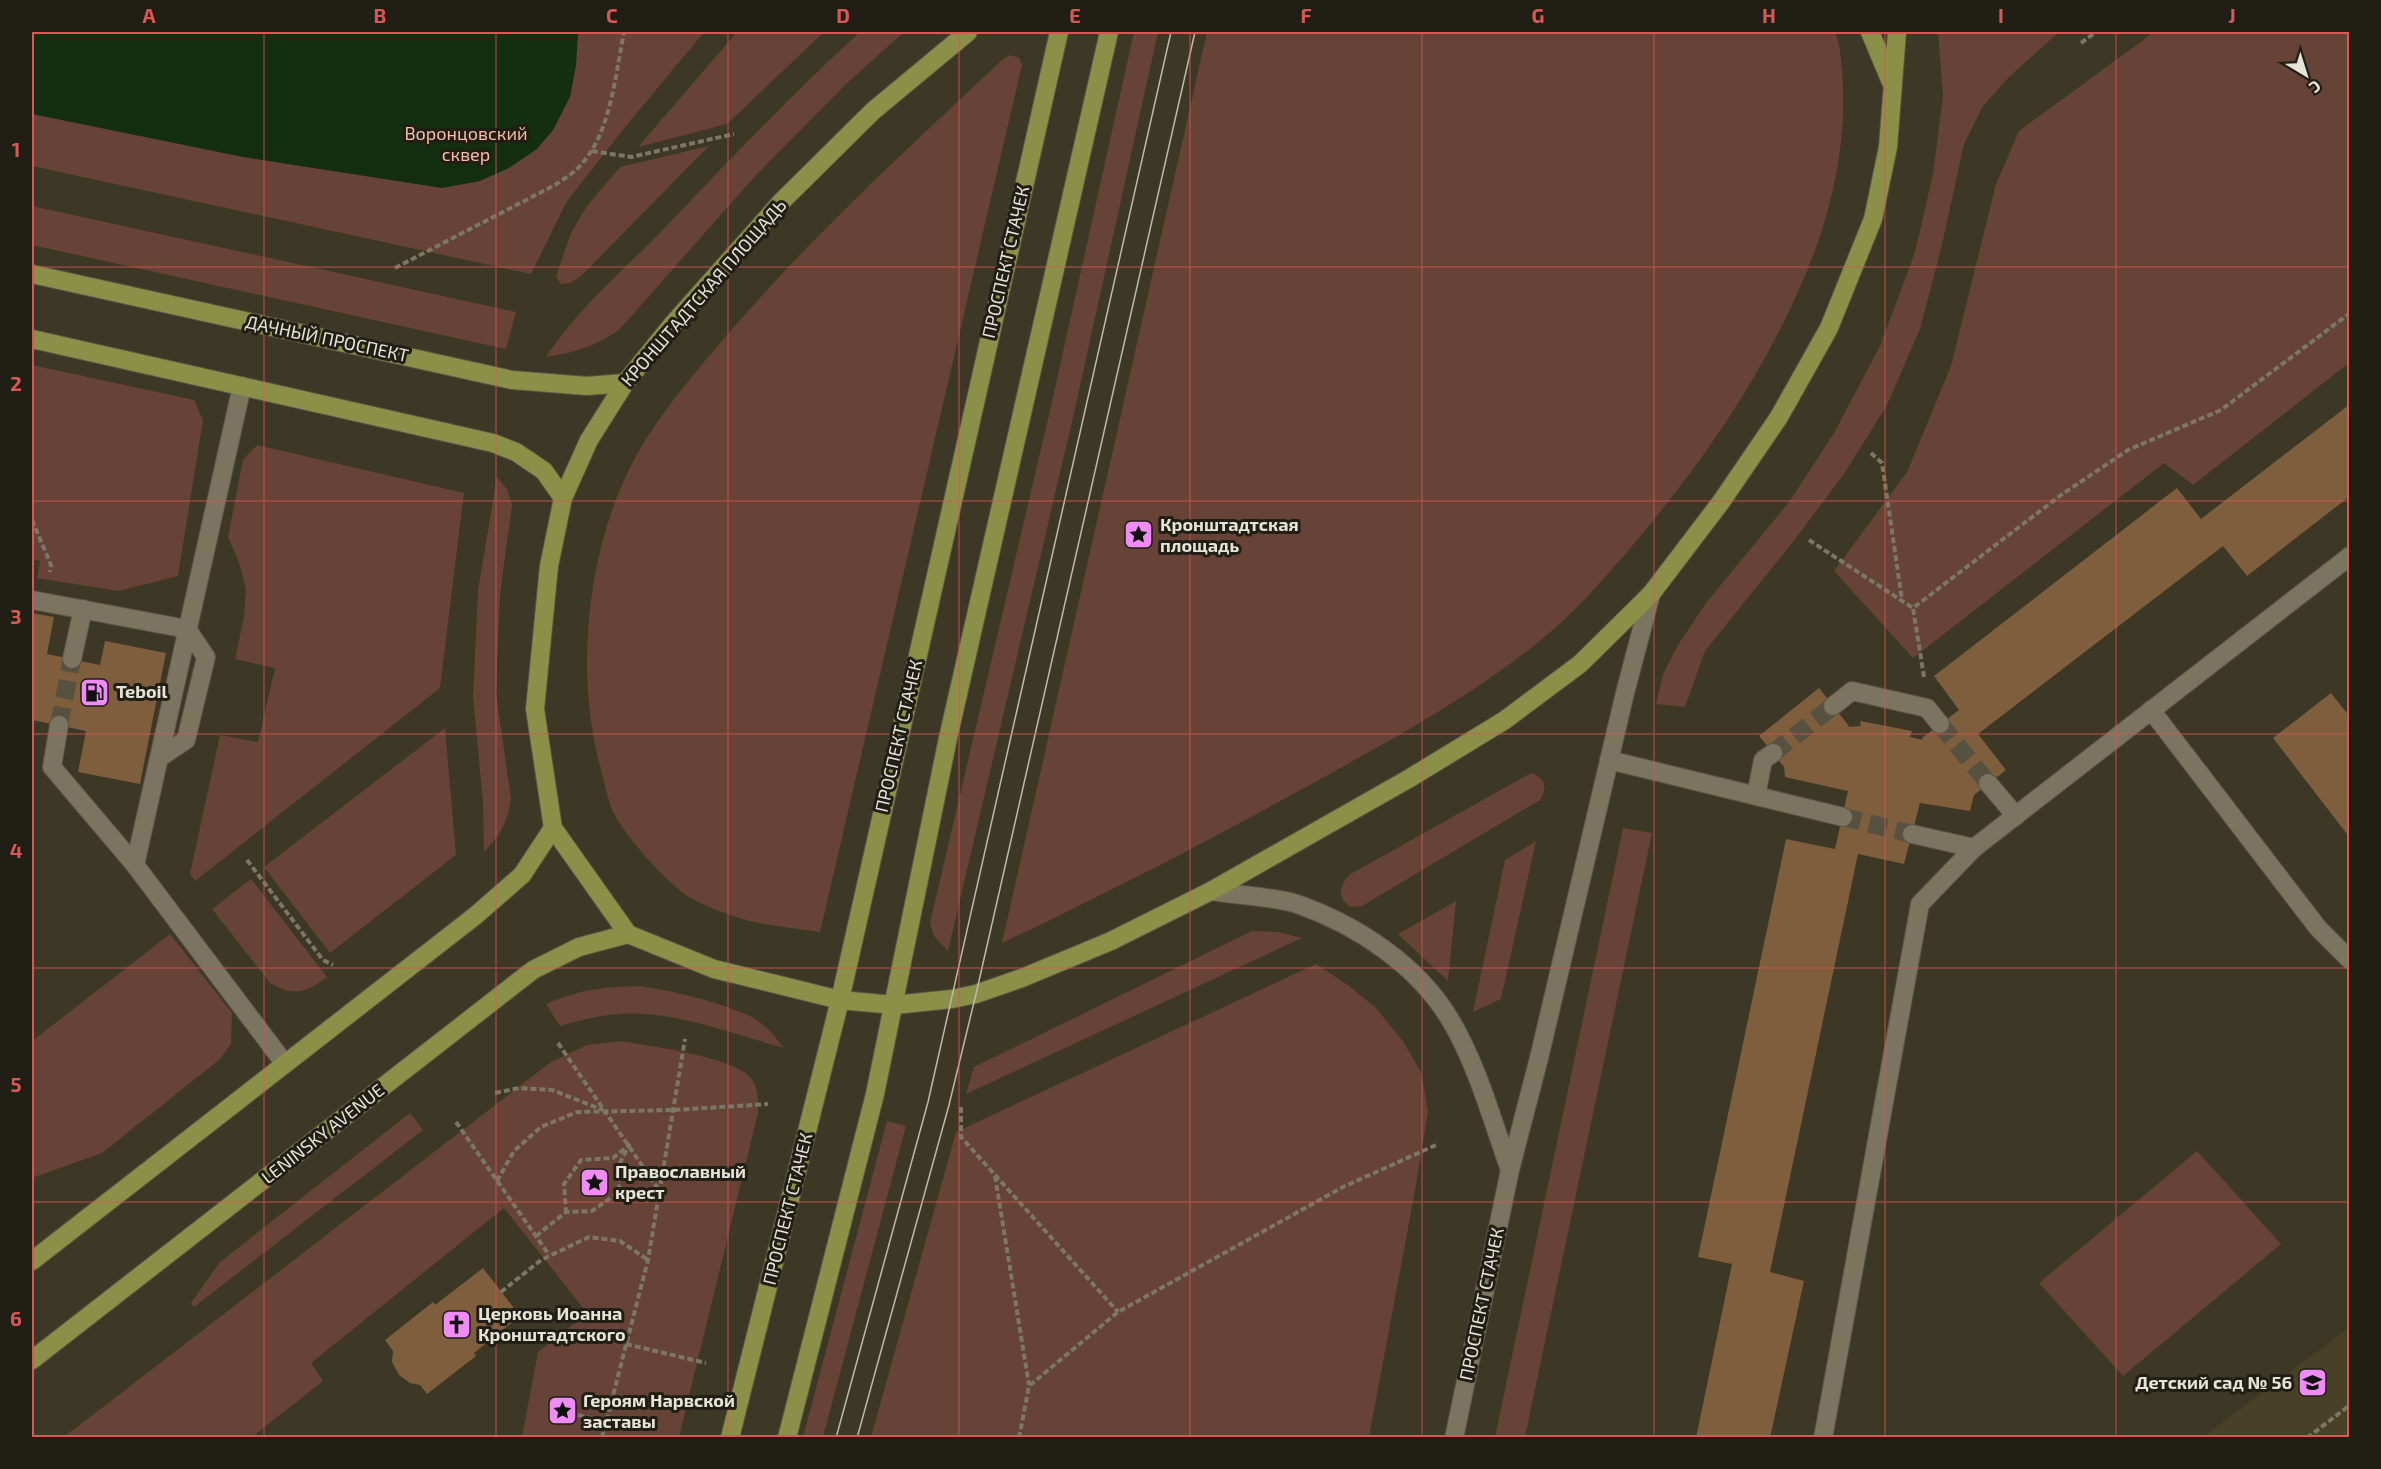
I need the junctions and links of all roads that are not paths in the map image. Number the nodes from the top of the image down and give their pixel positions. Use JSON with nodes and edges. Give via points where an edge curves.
{"nodes":[{"id":1,"x":968,"y":32,"type":"edge"},
{"id":2,"x":1059,"y":32,"type":"edge"},
{"id":3,"x":1109,"y":32,"type":"edge"},
{"id":4,"x":1870,"y":32,"type":"edge"},
{"id":5,"x":1898,"y":32,"type":"edge"},
{"id":6,"x":1893,"y":86,"type":"junction"},
{"id":7,"x":32,"y":274,"type":"edge"},
{"id":8,"x":32,"y":339,"type":"edge"},
{"id":9,"x":625,"y":383,"type":"junction"},
{"id":10,"x":242,"y":386,"type":"junction"},
{"id":11,"x":563,"y":498,"type":"junction"},
{"id":12,"x":2349,"y":556,"type":"edge"},
{"id":13,"x":1651,"y":594,"type":"junction"},
{"id":14,"x":32,"y":600,"type":"edge"},
{"id":15,"x":83,"y":609,"type":"junction"},
{"id":16,"x":187,"y":629,"type":"junction"},
{"id":17,"x":72,"y":659,"type":"tunnel mouth"},
{"id":18,"x":1833,"y":706,"type":"tunnel mouth"},
{"id":19,"x":2151,"y":710,"type":"junction"},
{"id":20,"x":1940,"y":724,"type":"tunnel mouth"},
{"id":21,"x":59,"y":726,"type":"tunnel mouth"},
{"id":22,"x":1773,"y":753,"type":"tunnel mouth"},
{"id":23,"x":1609,"y":760,"type":"junction"},
{"id":24,"x":1989,"y":783,"type":"tunnel mouth"},
{"id":25,"x":1756,"y":796,"type":"junction"},
{"id":26,"x":2016,"y":816,"type":"junction"},
{"id":27,"x":1843,"y":817,"type":"tunnel mouth"},
{"id":28,"x":553,"y":828,"type":"junction"},
{"id":29,"x":1912,"y":834,"type":"tunnel mouth"},
{"id":30,"x":1974,"y":848,"type":"junction"},
{"id":31,"x":135,"y":865,"type":"junction"},
{"id":32,"x":1211,"y":891,"type":"junction"},
{"id":33,"x":628,"y":934,"type":"junction"},
{"id":34,"x":2349,"y":960,"type":"edge"},
{"id":35,"x":840,"y":1000,"type":"junction"},
{"id":36,"x":894,"y":1005,"type":"junction"},
{"id":37,"x":285,"y":1064,"type":"junction"},
{"id":38,"x":1510,"y":1170,"type":"junction"},
{"id":39,"x":32,"y":1261,"type":"edge"},
{"id":40,"x":32,"y":1360,"type":"edge"},
{"id":41,"x":730,"y":1437,"type":"edge"},
{"id":42,"x":787,"y":1437,"type":"edge"},
{"id":43,"x":1454,"y":1437,"type":"edge"},
{"id":44,"x":1823,"y":1437,"type":"edge"}],
"edges":[{"from":1,"to":9,"type":"main road","name":"КРОНШТАДТСКАЯ ПЛОЩАДЬ","via":[[873,111],[782,201]]},
{"from":2,"to":35,"type":"main road","name":"ПРОСПЕКТ СТАЧЕК"},
{"from":3,"to":36,"type":"main road","via":[[948,738]]},
{"from":4,"to":6,"type":"main road"},
{"from":5,"to":6,"type":"main road"},
{"from":6,"to":13,"type":"main road","via":[[1888,147],[1873,219],[1829,328],[1779,417],[1728,493]]},
{"from":7,"to":9,"type":"main road","name":"ДАЧНЫЙ ПРОСПЕКТ","via":[[512,380],[587,386]]},
{"from":8,"to":10,"type":"main road"},
{"from":9,"to":11,"type":"main road","name":"КРОНШТАДТСКАЯ ПЛОЩАДЬ","via":[[589,440]]},
{"from":10,"to":11,"type":"main road","via":[[493,443],[516,452],[544,471]]},
{"from":10,"to":16,"type":"street"},
{"from":11,"to":28,"type":"main road","name":"КРОНШТАДТСКАЯ ПЛОЩАДЬ","via":[[549,566],[535,709]]},
{"from":12,"to":19,"type":"street"},
{"from":13,"to":23,"type":"street","name":"ПРОСПЕКТ СТАЧЕК"},
{"from":13,"to":32,"type":"main road","via":[[1580,664],[1505,720]]},
{"from":14,"to":15,"type":"street"},
{"from":15,"to":16,"type":"street"},
{"from":15,"to":17,"type":"street"},
{"from":16,"to":31,"type":"street","via":[[206,657],[186,740],[159,758]]},
{"from":18,"to":20,"type":"street","via":[[1852,691],[1927,708]]},
{"from":19,"to":26,"type":"street"},
{"from":19,"to":34,"type":"street","via":[[2318,928]]},
{"from":21,"to":31,"type":"street","via":[[52,767]]},
{"from":22,"to":25,"type":"street","via":[[1763,760]]},
{"from":23,"to":25,"type":"street"},
{"from":23,"to":38,"type":"street","name":"ПРОСПЕКТ СТАЧЕК"},
{"from":24,"to":26,"type":"street"},
{"from":25,"to":27,"type":"street"},
{"from":26,"to":30,"type":"street"},
{"from":28,"to":33,"type":"main road","name":"КРОНШТАДТСКАЯ ПЛОЩАДЬ"},
{"from":28,"to":37,"type":"main road","via":[[522,875]]},
{"from":29,"to":30,"type":"street"},
{"from":30,"to":44,"type":"street","via":[[1920,904]]},
{"from":31,"to":37,"type":"street"},
{"from":32,"to":36,"type":"main road","via":[[1110,941],[1022,978],[976,994]]},
{"from":32,"to":38,"type":"street","via":[[1295,903],[1351,927],[1419,980],[1450,1020],[1468,1057]]},
{"from":33,"to":35,"type":"main road","via":[[714,969]]},
{"from":33,"to":40,"type":"main road","name":"LENINSKY AVENUE","via":[[579,947],[533,970]]},
{"from":35,"to":36,"type":"main road"},
{"from":35,"to":41,"type":"main road","name":"ПРОСПЕКТ СТАЧЕК"},
{"from":36,"to":42,"type":"main road"},
{"from":37,"to":39,"type":"main road"},
{"from":38,"to":43,"type":"street","name":"ПРОСПЕКТ СТАЧЕК"}]}
